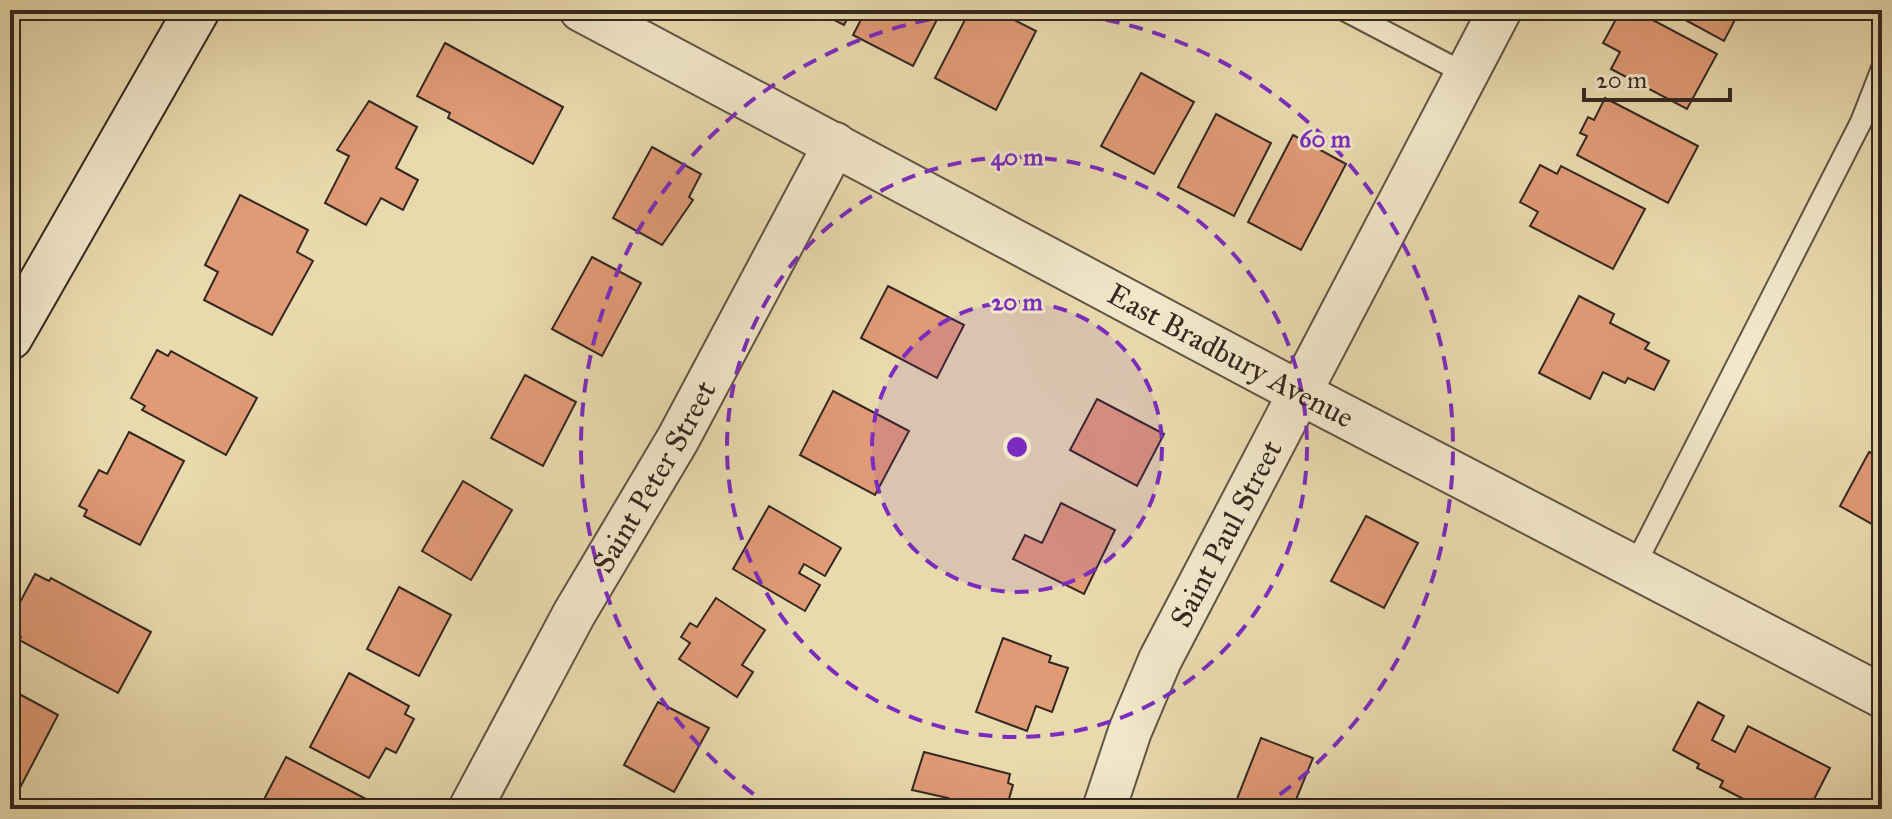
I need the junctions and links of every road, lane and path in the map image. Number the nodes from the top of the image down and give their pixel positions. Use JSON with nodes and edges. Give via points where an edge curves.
{"nodes":[{"id":1,"x":197,"y":10,"type":"edge"},
{"id":2,"x":581,"y":10,"type":"edge"},
{"id":3,"x":1344,"y":10,"type":"edge"},
{"id":4,"x":1500,"y":10,"type":"edge"},
{"id":5,"x":1882,"y":68,"type":"edge"},
{"id":6,"x":1466,"y":74,"type":"junction"},
{"id":7,"x":835,"y":144,"type":"junction"},
{"id":8,"x":10,"y":337,"type":"edge"},
{"id":9,"x":1300,"y":393,"type":"junction"},
{"id":10,"x":1634,"y":567,"type":"junction"},
{"id":11,"x":1882,"y":696,"type":"edge"},
{"id":12,"x":470,"y":809,"type":"edge"},
{"id":13,"x":1104,"y":809,"type":"edge"}],
"edges":[{"from":1,"to":8,"type":"main road"},
{"from":2,"to":7,"type":"street","name":"East Bradbury Avenue"},
{"from":3,"to":6,"type":"lane"},
{"from":4,"to":6,"type":"street","name":"Saint Paul Street"},
{"from":5,"to":10,"type":"lane","via":[[1861,122]]},
{"from":6,"to":9,"type":"street","name":"Saint Paul Street"},
{"from":7,"to":9,"type":"street","name":"East Bradbury Avenue"},
{"from":7,"to":12,"type":"street","name":"Saint Peter Street","via":[[678,439],[574,614]]},
{"from":9,"to":10,"type":"street","name":"East Bradbury Avenue"},
{"from":9,"to":13,"type":"street","name":"Saint Paul Street","via":[[1160,660]]},
{"from":10,"to":11,"type":"street","name":"East Bradbury Avenue"}]}
